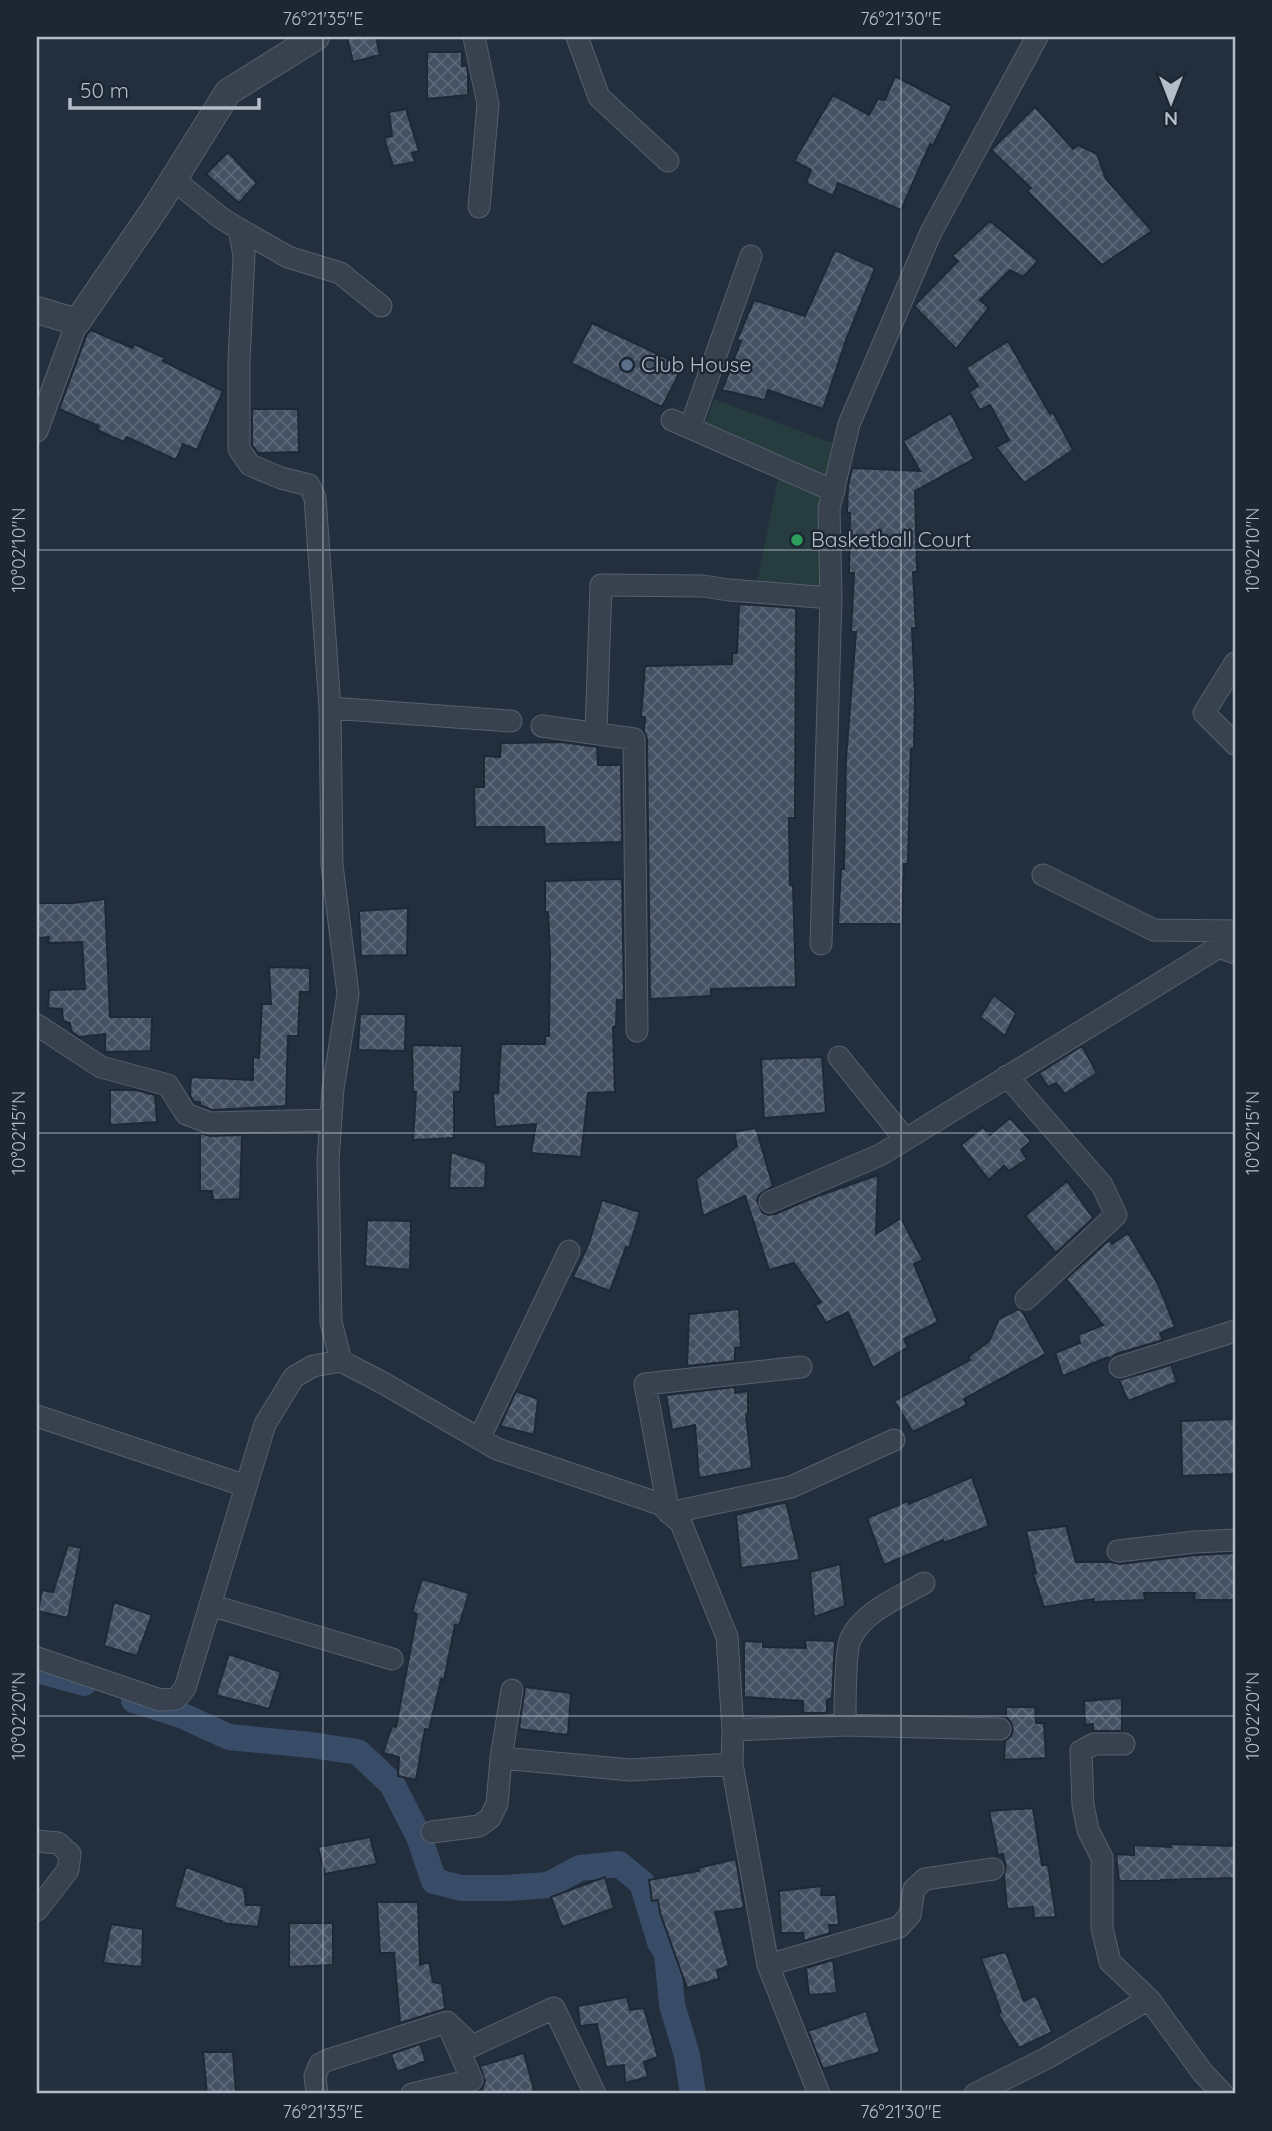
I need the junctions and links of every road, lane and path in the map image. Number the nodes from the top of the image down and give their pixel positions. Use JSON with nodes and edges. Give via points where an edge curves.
{"nodes":[{"id":1,"x":316,"y":37,"type":"edge"},
{"id":2,"x":474,"y":37,"type":"edge"},
{"id":3,"x":577,"y":37,"type":"edge"},
{"id":4,"x":1037,"y":37,"type":"edge"},
{"id":5,"x":668,"y":162,"type":"dead end"},
{"id":6,"x":173,"y":179,"type":"junction"},
{"id":7,"x":479,"y":207,"type":"dead end"},
{"id":8,"x":239,"y":229,"type":"junction"},
{"id":9,"x":751,"y":256,"type":"dead end"},
{"id":10,"x":381,"y":306,"type":"dead end"},
{"id":11,"x":37,"y":310,"type":"edge"},
{"id":12,"x":77,"y":322,"type":"junction"},
{"id":13,"x":37,"y":431,"type":"edge"},
{"id":14,"x":834,"y":491,"type":"junction"},
{"id":15,"x":831,"y":598,"type":"junction"},
{"id":16,"x":1235,"y":663,"type":"edge"},
{"id":17,"x":330,"y":708,"type":"junction"},
{"id":18,"x":511,"y":721,"type":"dead end"},
{"id":19,"x":542,"y":726,"type":"dead end"},
{"id":20,"x":596,"y":732,"type":"junction"},
{"id":21,"x":1235,"y":744,"type":"edge"},
{"id":22,"x":1044,"y":874,"type":"dead end"},
{"id":23,"x":1235,"y":931,"type":"edge"},
{"id":24,"x":821,"y":944,"type":"dead end"},
{"id":25,"x":1235,"y":953,"type":"edge"},
{"id":26,"x":37,"y":1025,"type":"edge"},
{"id":27,"x":637,"y":1031,"type":"dead end"},
{"id":28,"x":839,"y":1057,"type":"dead end"},
{"id":29,"x":1007,"y":1076,"type":"junction"},
{"id":30,"x":331,"y":1120,"type":"junction"},
{"id":31,"x":905,"y":1139,"type":"junction"},
{"id":32,"x":770,"y":1202,"type":"dead end"},
{"id":33,"x":569,"y":1251,"type":"dead end"},
{"id":34,"x":1026,"y":1299,"type":"dead end"},
{"id":35,"x":1235,"y":1331,"type":"edge"},
{"id":36,"x":341,"y":1362,"type":"junction"},
{"id":37,"x":801,"y":1367,"type":"dead end"},
{"id":38,"x":1120,"y":1367,"type":"dead end"},
{"id":39,"x":37,"y":1416,"type":"edge"},
{"id":40,"x":479,"y":1439,"type":"junction"},
{"id":41,"x":894,"y":1440,"type":"dead end"},
{"id":42,"x":246,"y":1486,"type":"junction"},
{"id":43,"x":669,"y":1513,"type":"junction"},
{"id":44,"x":1235,"y":1540,"type":"edge"},
{"id":45,"x":1118,"y":1551,"type":"dead end"},
{"id":46,"x":924,"y":1583,"type":"dead end"},
{"id":47,"x":210,"y":1605,"type":"junction"},
{"id":48,"x":37,"y":1658,"type":"edge"},
{"id":49,"x":392,"y":1659,"type":"dead end"},
{"id":50,"x":512,"y":1690,"type":"dead end"},
{"id":51,"x":845,"y":1725,"type":"junction"},
{"id":52,"x":1000,"y":1729,"type":"dead end"},
{"id":53,"x":733,"y":1730,"type":"junction"},
{"id":54,"x":1124,"y":1744,"type":"dead end"},
{"id":55,"x":501,"y":1758,"type":"junction"},
{"id":56,"x":732,"y":1764,"type":"junction"},
{"id":57,"x":432,"y":1832,"type":"dead end"},
{"id":58,"x":37,"y":1841,"type":"edge"},
{"id":59,"x":993,"y":1869,"type":"dead end"},
{"id":60,"x":37,"y":1910,"type":"edge"},
{"id":61,"x":768,"y":1965,"type":"junction"},
{"id":62,"x":1149,"y":1999,"type":"junction"},
{"id":63,"x":447,"y":2022,"type":"junction"},
{"id":64,"x":317,"y":2094,"type":"edge"},
{"id":65,"x":412,"y":2094,"type":"edge"},
{"id":66,"x":595,"y":2094,"type":"edge"},
{"id":67,"x":819,"y":2094,"type":"edge"},
{"id":68,"x":975,"y":2094,"type":"edge"},
{"id":69,"x":1223,"y":2094,"type":"edge"}],
"edges":[{"from":1,"to":6,"type":"street","via":[[228,92]]},
{"from":2,"to":7,"type":"street","via":[[488,104]]},
{"from":3,"to":5,"type":"street","via":[[599,97]]},
{"from":4,"to":14,"type":"street","via":[[931,232],[849,424]]},
{"from":6,"to":8,"type":"street"},
{"from":6,"to":12,"type":"street"},
{"from":8,"to":10,"type":"street","via":[[288,257],[340,273]]},
{"from":8,"to":17,"type":"street","via":[[244,255],[239,449],[250,465],[309,485],[315,499]]},
{"from":9,"to":14,"type":"street","via":[[681,424]]},
{"from":11,"to":12,"type":"street"},
{"from":12,"to":13,"type":"street"},
{"from":14,"to":15,"type":"street","via":[[829,509]]},
{"from":15,"to":20,"type":"street","via":[[703,586],[601,585]]},
{"from":15,"to":24,"type":"street"},
{"from":16,"to":21,"type":"street","via":[[1204,713]]},
{"from":17,"to":18,"type":"street"},
{"from":17,"to":30,"type":"street","via":[[332,865],[348,994]]},
{"from":19,"to":20,"type":"street"},
{"from":20,"to":27,"type":"street","via":[[634,739]]},
{"from":22,"to":23,"type":"street","via":[[1154,930]]},
{"from":25,"to":29,"type":"street","via":[[1219,947]]},
{"from":26,"to":30,"type":"street","via":[[101,1067],[168,1085],[186,1114],[210,1123]]},
{"from":28,"to":31,"type":"street"},
{"from":29,"to":31,"type":"street"},
{"from":29,"to":34,"type":"street","via":[[1102,1185],[1116,1214]]},
{"from":30,"to":36,"type":"street","via":[[331,1322]]},
{"from":31,"to":32,"type":"street","via":[[880,1155]]},
{"from":33,"to":40,"type":"street"},
{"from":35,"to":38,"type":"street"},
{"from":36,"to":40,"type":"street"},
{"from":36,"to":42,"type":"street","via":[[313,1366],[294,1377],[265,1423]]},
{"from":37,"to":43,"type":"street","via":[[645,1384]]},
{"from":39,"to":42,"type":"street"},
{"from":40,"to":43,"type":"street","via":[[660,1504]]},
{"from":41,"to":43,"type":"street","via":[[791,1487]]},
{"from":42,"to":47,"type":"street"},
{"from":43,"to":53,"type":"street","via":[[681,1523],[726,1637]]},
{"from":44,"to":45,"type":"street"},
{"from":46,"to":51,"type":"street","via":[[877,1610],[849,1640]]},
{"from":47,"to":48,"type":"street","via":[[185,1688],[176,1699],[160,1700]]},
{"from":47,"to":49,"type":"street"},
{"from":50,"to":55,"type":"street"},
{"from":51,"to":52,"type":"street"},
{"from":51,"to":53,"type":"street"},
{"from":53,"to":56,"type":"street"},
{"from":54,"to":62,"type":"street","via":[[1094,1744],[1081,1751],[1083,1805],[1088,1830],[1102,1858],[1102,1928],[1110,1962]]},
{"from":55,"to":56,"type":"street","via":[[630,1770]]},
{"from":55,"to":57,"type":"street","via":[[497,1804],[490,1818],[479,1826]]},
{"from":56,"to":61,"type":"street"},
{"from":58,"to":60,"type":"street","via":[[58,1843],[70,1854],[68,1870]]},
{"from":59,"to":61,"type":"street","via":[[925,1879],[914,1889],[910,1915],[899,1927]]},
{"from":61,"to":67,"type":"street"},
{"from":62,"to":68,"type":"street"},
{"from":62,"to":69,"type":"street"},
{"from":63,"to":64,"type":"street","via":[[320,2064],[315,2076]]},
{"from":63,"to":65,"type":"street","via":[[472,2080]]},
{"from":63,"to":66,"type":"street","via":[[472,2046],[554,2008]]}]}
